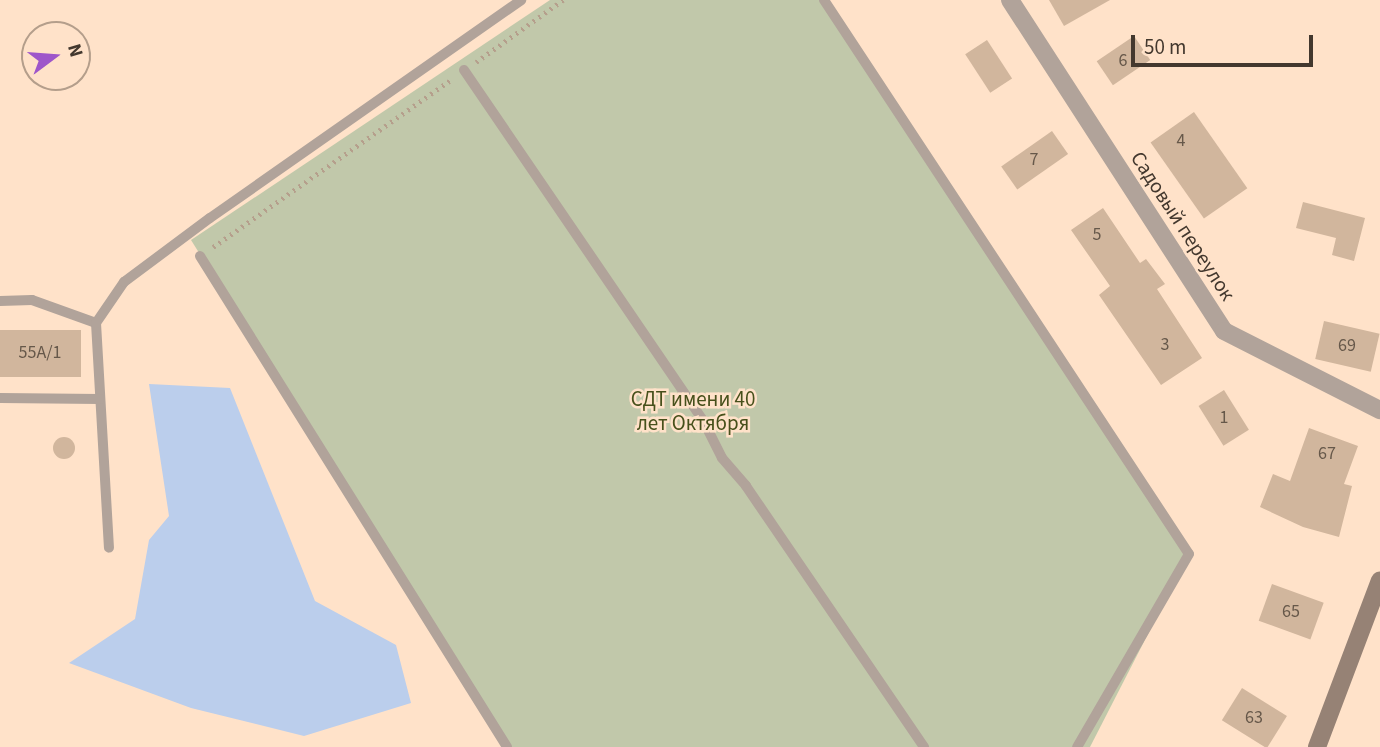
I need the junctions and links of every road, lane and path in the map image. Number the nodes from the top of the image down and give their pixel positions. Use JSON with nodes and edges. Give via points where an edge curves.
{"nodes":[{"id":1,"x":521,"y":0,"type":"edge"},
{"id":2,"x":564,"y":0,"type":"edge"},
{"id":3,"x":824,"y":0,"type":"edge"},
{"id":4,"x":1010,"y":0,"type":"edge"},
{"id":5,"x":464,"y":70,"type":"junction"},
{"id":6,"x":200,"y":256,"type":"joint"},
{"id":7,"x":0,"y":300,"type":"edge"},
{"id":8,"x":96,"y":323,"type":"junction"},
{"id":9,"x":0,"y":398,"type":"edge"},
{"id":10,"x":100,"y":399,"type":"junction"},
{"id":11,"x":1380,"y":410,"type":"edge"},
{"id":12,"x":110,"y":548,"type":"dead end"},
{"id":13,"x":1380,"y":579,"type":"edge"},
{"id":14,"x":507,"y":747,"type":"edge"},
{"id":15,"x":924,"y":747,"type":"edge"},
{"id":16,"x":1077,"y":747,"type":"edge"},
{"id":17,"x":1317,"y":747,"type":"edge"}],
"edges":[{"from":1,"to":8,"type":"lane","via":[[124,282]]},
{"from":2,"to":5,"type":"path"},
{"from":3,"to":16,"type":"lane","via":[[1189,554]]},
{"from":4,"to":11,"type":"street","name":"Садовый переулок","via":[[1224,331]]},
{"from":5,"to":6,"type":"path"},
{"from":5,"to":15,"type":"lane","via":[[703,420],[722,458],[746,486]]},
{"from":6,"to":14,"type":"lane"},
{"from":7,"to":8,"type":"lane","via":[[32,300]]},
{"from":8,"to":10,"type":"lane"},
{"from":9,"to":10,"type":"lane"},
{"from":10,"to":12,"type":"lane"},
{"from":13,"to":17,"type":"main road"}]}
